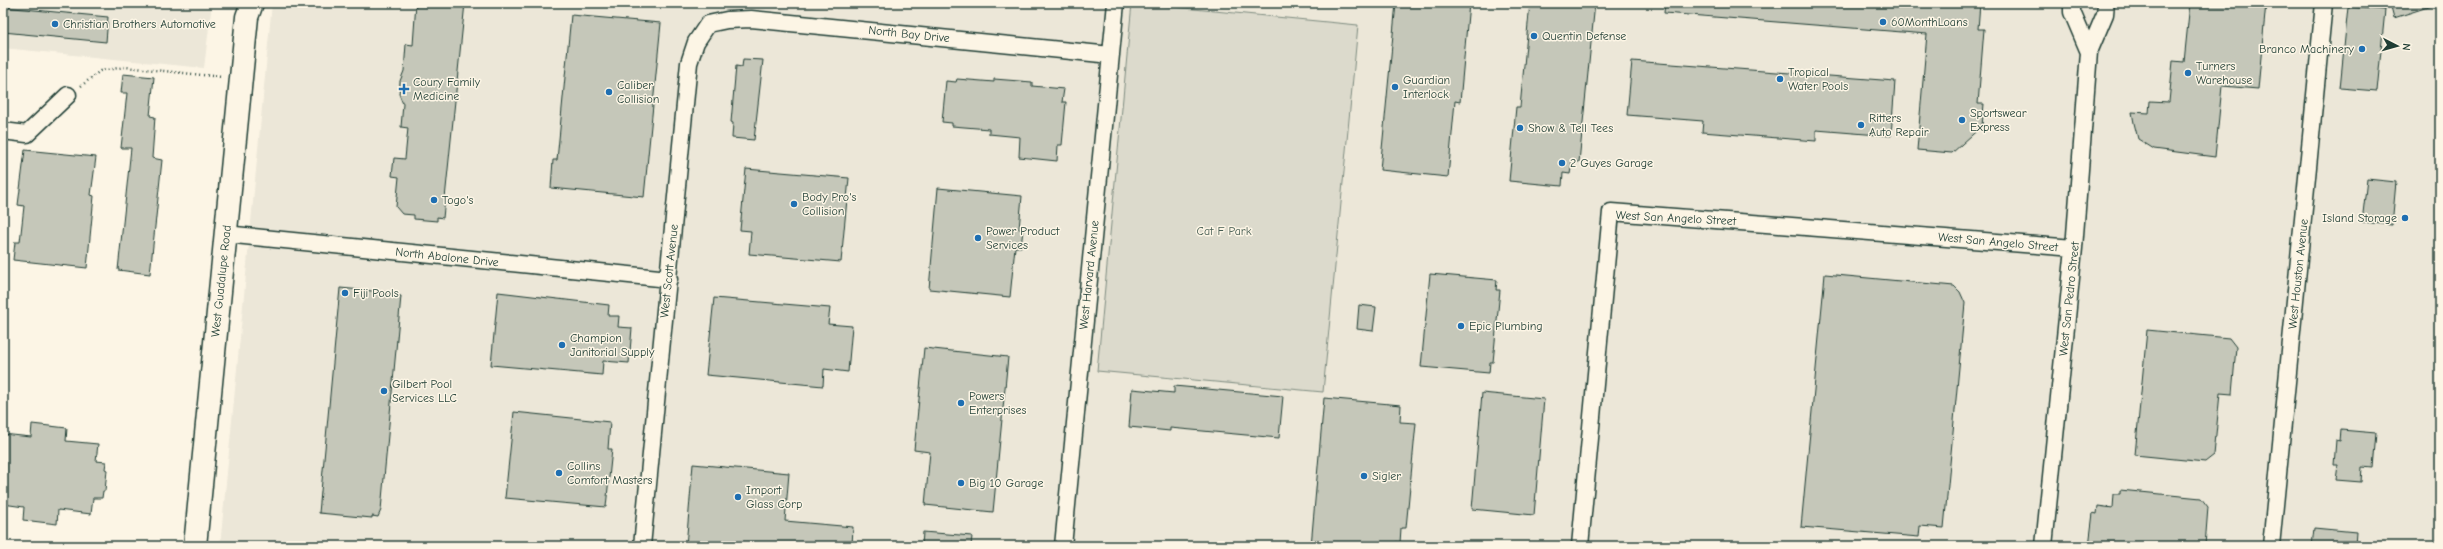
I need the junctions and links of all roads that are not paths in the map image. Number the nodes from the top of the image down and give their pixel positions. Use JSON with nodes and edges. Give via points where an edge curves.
{"nodes":[{"id":1,"x":1116,"y":3,"type":"edge"},
{"id":2,"x":2072,"y":3,"type":"edge"},
{"id":3,"x":2106,"y":3,"type":"edge"},
{"id":4,"x":2324,"y":3,"type":"edge"},
{"id":5,"x":247,"y":8,"type":"edge"},
{"id":6,"x":708,"y":24,"type":"joint"},
{"id":7,"x":2089,"y":52,"type":"junction"},
{"id":8,"x":1110,"y":55,"type":"junction"},
{"id":9,"x":68,"y":95,"type":"road end"},
{"id":10,"x":3,"y":131,"type":"edge"},
{"id":11,"x":226,"y":234,"type":"junction"},
{"id":12,"x":2074,"y":248,"type":"junction"},
{"id":13,"x":669,"y":279,"type":"junction"},
{"id":14,"x":195,"y":546,"type":"edge"},
{"id":15,"x":642,"y":546,"type":"edge"},
{"id":16,"x":1063,"y":546,"type":"edge"},
{"id":17,"x":1580,"y":546,"type":"edge"},
{"id":18,"x":2044,"y":546,"type":"edge"},
{"id":19,"x":2271,"y":546,"type":"edge"}],
"edges":[{"from":1,"to":8,"type":"street","name":"West Harvard Avenue"},
{"from":2,"to":7,"type":"street","name":"West San Pedro Street","via":[[2072,12]]},
{"from":3,"to":7,"type":"street","name":"West San Pedro Street","via":[[2105,14]]},
{"from":4,"to":19,"type":"street","name":"West Houston Avenue"},
{"from":5,"to":11,"type":"main road","name":"West Guadalupe Road"},
{"from":6,"to":8,"type":"street","name":"North Bay Drive","via":[[751,19]]},
{"from":6,"to":13,"type":"street","name":"West Scott Avenue","via":[[696,42],[689,63]]},
{"from":7,"to":12,"type":"street","name":"West San Pedro Street"},
{"from":8,"to":16,"type":"street","name":"West Harvard Avenue"},
{"from":9,"to":10,"type":"street","via":[[27,134]]},
{"from":11,"to":13,"type":"street","name":"North Abalone Drive"},
{"from":11,"to":14,"type":"main road","name":"West Guadalupe Road"},
{"from":12,"to":17,"type":"street","name":"West San Angelo Street","via":[[1612,212]]},
{"from":12,"to":18,"type":"street","name":"West San Pedro Street"},
{"from":13,"to":15,"type":"street","name":"West Scott Avenue"}]}
